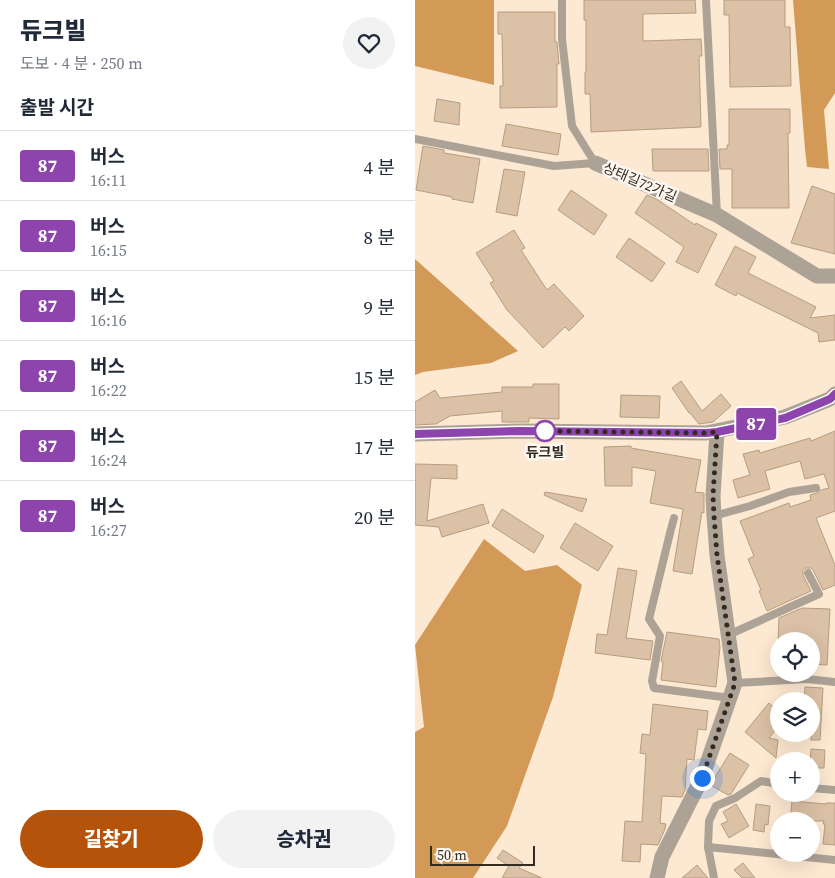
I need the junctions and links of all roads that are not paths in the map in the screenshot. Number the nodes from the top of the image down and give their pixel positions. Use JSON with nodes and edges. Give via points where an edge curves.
{"nodes":[{"id":1,"x":562,"y":0,"type":"edge"},
{"id":2,"x":706,"y":0,"type":"edge"},
{"id":3,"x":415,"y":139,"type":"edge"},
{"id":4,"x":595,"y":163,"type":"junction"},
{"id":5,"x":717,"y":215,"type":"junction"},
{"id":6,"x":835,"y":276,"type":"edge"},
{"id":7,"x":835,"y":394,"type":"edge"},
{"id":8,"x":717,"y":432,"type":"junction"},
{"id":9,"x":415,"y":434,"type":"edge"},
{"id":10,"x":816,"y":488,"type":"dead end"},
{"id":11,"x":714,"y":516,"type":"junction"},
{"id":12,"x":674,"y":518,"type":"dead end"},
{"id":13,"x":808,"y":573,"type":"dead end"},
{"id":14,"x":728,"y":635,"type":"junction"},
{"id":15,"x":835,"y":682,"type":"edge"},
{"id":16,"x":732,"y":690,"type":"junction"},
{"id":17,"x":770,"y":782,"type":"edge"},
{"id":18,"x":820,"y":789,"type":"edge"},
{"id":19,"x":835,"y":790,"type":"edge"},
{"id":20,"x":708,"y":847,"type":"junction"},
{"id":21,"x":835,"y":860,"type":"edge"},
{"id":22,"x":657,"y":878,"type":"edge"},
{"id":23,"x":714,"y":878,"type":"edge"}],
"edges":[{"from":1,"to":4,"type":"lane","name":"상태길72가길","via":[[562,39],[572,126]]},
{"from":2,"to":5,"type":"lane"},
{"from":3,"to":4,"type":"lane","via":[[554,166]]},
{"from":4,"to":5,"type":"street","name":"상태길72가길"},
{"from":5,"to":6,"type":"street","name":"상태길72가길","via":[[817,276]]},
{"from":7,"to":8,"type":"street","via":[[785,418]]},
{"from":8,"to":9,"type":"street"},
{"from":8,"to":11,"type":"street"},
{"from":10,"to":11,"type":"lane","via":[[789,492]]},
{"from":11,"to":14,"type":"street"},
{"from":12,"to":16,"type":"lane","via":[[649,619],[660,636],[652,681],[654,688]]},
{"from":13,"to":14,"type":"lane","via":[[819,594]]},
{"from":14,"to":16,"type":"street"},
{"from":15,"to":16,"type":"lane","via":[[807,679]]},
{"from":16,"to":22,"type":"street","via":[[702,778],[662,857]]},
{"from":17,"to":20,"type":"lane","via":[[761,781],[716,806],[709,821]]},
{"from":18,"to":19,"type":"lane"},
{"from":20,"to":21,"type":"lane"},
{"from":20,"to":23,"type":"lane"}]}
